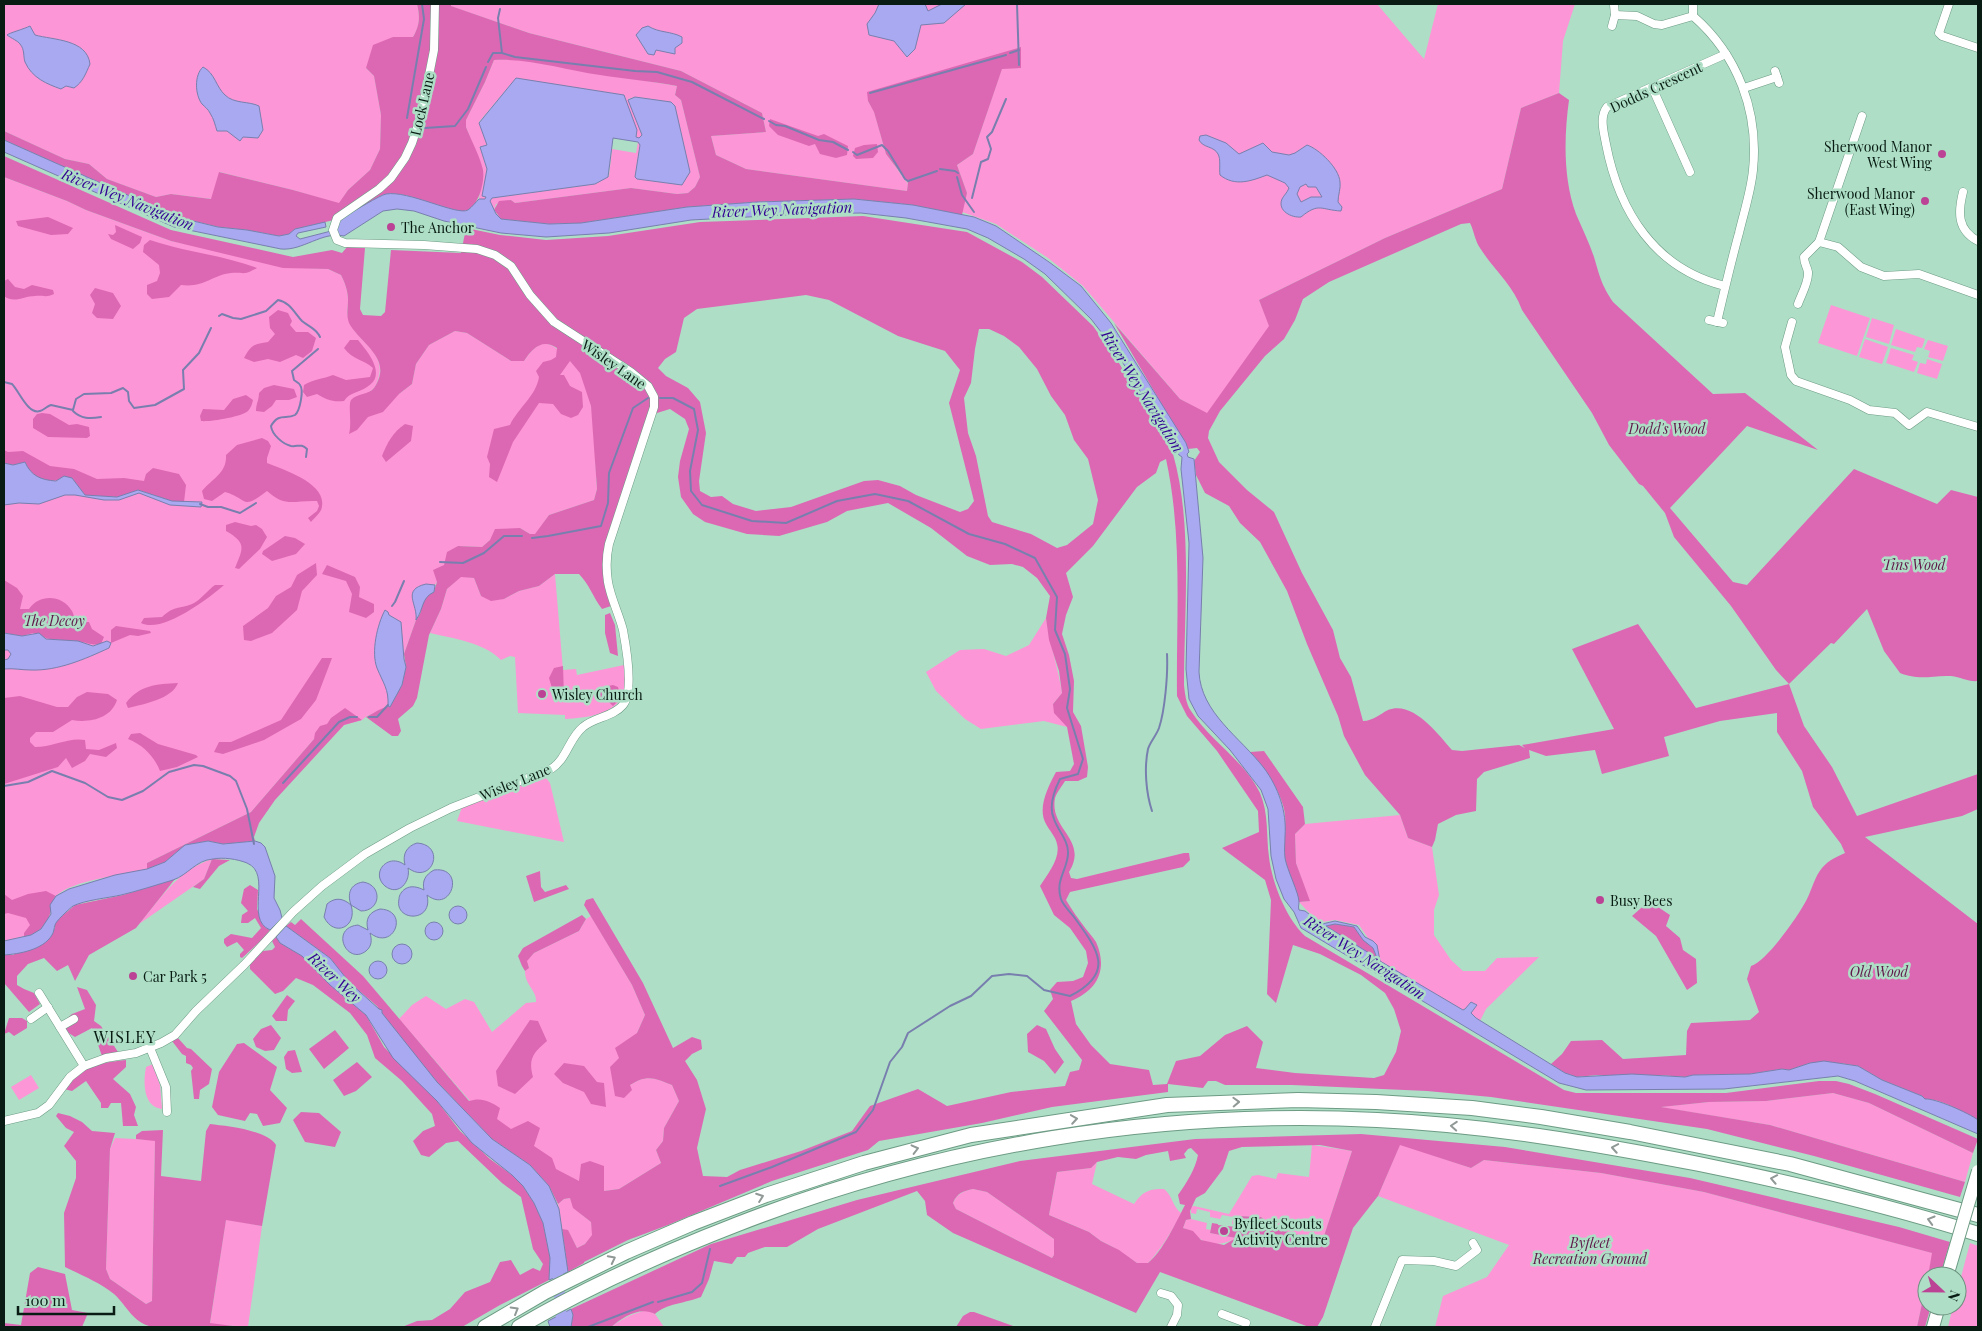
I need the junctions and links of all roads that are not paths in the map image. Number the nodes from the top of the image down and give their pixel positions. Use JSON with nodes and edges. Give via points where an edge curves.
{"nodes":[{"id":1,"x":435,"y":4,"type":"edge"},
{"id":2,"x":1693,"y":4,"type":"edge"},
{"id":3,"x":1949,"y":4,"type":"edge"},
{"id":4,"x":1614,"y":5,"type":"edge"},
{"id":5,"x":1615,"y":15,"type":"junction"},
{"id":6,"x":1693,"y":16,"type":"junction"},
{"id":7,"x":1612,"y":26,"type":"dead end"},
{"id":8,"x":1978,"y":48,"type":"edge"},
{"id":9,"x":1726,"y":54,"type":"junction"},
{"id":10,"x":1777,"y":77,"type":"dead end"},
{"id":11,"x":1652,"y":87,"type":"junction"},
{"id":12,"x":1744,"y":88,"type":"junction"},
{"id":13,"x":1862,"y":116,"type":"dead end"},
{"id":14,"x":1690,"y":172,"type":"dead end"},
{"id":15,"x":1963,"y":192,"type":"dead end"},
{"id":16,"x":333,"y":233,"type":"joint"},
{"id":17,"x":1978,"y":241,"type":"edge"},
{"id":18,"x":1819,"y":242,"type":"junction"},
{"id":19,"x":1725,"y":286,"type":"junction"},
{"id":20,"x":1978,"y":295,"type":"edge"},
{"id":21,"x":1798,"y":304,"type":"dead end"},
{"id":22,"x":1716,"y":321,"type":"dead end"},
{"id":23,"x":1792,"y":322,"type":"dead end"},
{"id":24,"x":1978,"y":427,"type":"edge"},
{"id":25,"x":39,"y":993,"type":"dead end"},
{"id":26,"x":48,"y":1007,"type":"junction"},
{"id":27,"x":31,"y":1019,"type":"dead end"},
{"id":28,"x":74,"y":1019,"type":"dead end"},
{"id":29,"x":60,"y":1026,"type":"junction"},
{"id":30,"x":150,"y":1048,"type":"junction"},
{"id":31,"x":84,"y":1066,"type":"junction"},
{"id":32,"x":167,"y":1112,"type":"dead end"},
{"id":33,"x":4,"y":1121,"type":"edge"},
{"id":34,"x":1978,"y":1171,"type":"edge"},
{"id":35,"x":1978,"y":1215,"type":"edge"},
{"id":36,"x":1978,"y":1234,"type":"edge"},
{"id":37,"x":1477,"y":1249,"type":"dead end"},
{"id":38,"x":1951,"y":1266,"type":"edge"},
{"id":39,"x":1161,"y":1293,"type":"dead end"},
{"id":40,"x":1222,"y":1314,"type":"dead end"},
{"id":41,"x":1236,"y":1324,"type":"edge"},
{"id":42,"x":1246,"y":1324,"type":"dead end"},
{"id":43,"x":485,"y":1327,"type":"edge"},
{"id":44,"x":519,"y":1327,"type":"edge"},
{"id":45,"x":1171,"y":1327,"type":"edge"},
{"id":46,"x":1376,"y":1327,"type":"edge"}],
"edges":[{"from":1,"to":16,"type":"street","name":"Lock Lane","via":[[434,50],[421,116],[412,143],[390,178],[337,218]]},
{"from":2,"to":6,"type":"street"},
{"from":3,"to":8,"type":"street","via":[[1939,33]]},
{"from":4,"to":5,"type":"street"},
{"from":5,"to":6,"type":"street","via":[[1637,16],[1662,25]]},
{"from":5,"to":7,"type":"street"},
{"from":6,"to":9,"type":"street"},
{"from":9,"to":11,"type":"street","name":"Dodds Crescent"},
{"from":9,"to":12,"type":"street"},
{"from":10,"to":12,"type":"street"},
{"from":11,"to":14,"type":"street"},
{"from":11,"to":19,"type":"street","name":"Dodds Crescent","via":[[1607,107],[1604,113],[1602,120],[1619,191],[1638,226],[1666,257],[1690,273]]},
{"from":12,"to":19,"type":"street","via":[[1753,123],[1753,172]]},
{"from":13,"to":18,"type":"street"},
{"from":15,"to":17,"type":"street","via":[[1959,208],[1963,228]]},
{"from":16,"to":30,"type":"street","name":"Wisley Lane","via":[[345,243],[442,246],[477,249],[495,255],[511,266],[554,322],[648,386],[655,401],[609,544],[607,560],[609,584],[626,648],[628,691],[618,710],[580,729],[562,759],[551,769],[451,808],[376,847],[322,886],[179,1031]]},
{"from":18,"to":20,"type":"street","via":[[1838,247],[1861,267],[1884,276],[1919,274]]},
{"from":18,"to":21,"type":"street","via":[[1804,256],[1807,279]]},
{"from":19,"to":22,"type":"street"},
{"from":23,"to":24,"type":"street","via":[[1785,347],[1791,375],[1796,380],[1869,410],[1895,413],[1909,425],[1927,412]]},
{"from":25,"to":26,"type":"street"},
{"from":26,"to":27,"type":"street"},
{"from":26,"to":29,"type":"street"},
{"from":28,"to":29,"type":"street"},
{"from":29,"to":31,"type":"street"},
{"from":30,"to":31,"type":"street","name":"Wisley Lane"},
{"from":30,"to":32,"type":"street","via":[[166,1087]]},
{"from":31,"to":33,"type":"street","name":"Wisley Lane","via":[[70,1076],[49,1105],[38,1113]]},
{"from":34,"to":38,"type":"main road","bridge":true},
{"from":43,"to":35,"type":"highway","one_way":true,"via":[[626,1252],[766,1194],[864,1163],[971,1135],[1167,1105],[1298,1100],[1472,1108],[1630,1132],[1790,1164]]},
{"from":36,"to":44,"type":"highway","one_way":true,"via":[[1906,1212],[1785,1182],[1554,1137],[1384,1120],[1213,1120],[1062,1136],[976,1152],[868,1179],[690,1242],[571,1298]]},
{"from":37,"to":46,"type":"street","via":[[1456,1266],[1434,1261],[1402,1260]]},
{"from":39,"to":45,"type":"street","via":[[1171,1296],[1178,1305]]},
{"from":40,"to":41,"type":"street"},
{"from":41,"to":42,"type":"street"}]}
